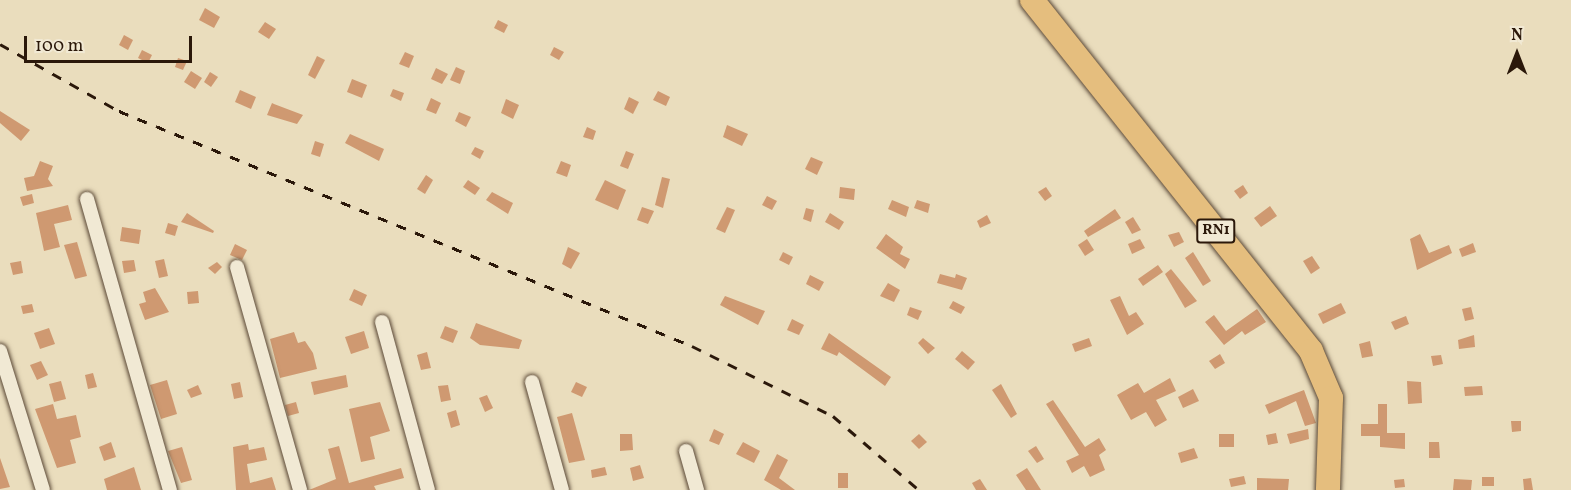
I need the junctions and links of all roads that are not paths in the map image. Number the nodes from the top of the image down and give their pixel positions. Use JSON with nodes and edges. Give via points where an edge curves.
{"nodes":[{"id":1,"x":1032,"y":0,"type":"edge"},
{"id":2,"x":87,"y":199,"type":"dead end"},
{"id":3,"x":237,"y":267,"type":"dead end"},
{"id":4,"x":382,"y":322,"type":"dead end"},
{"id":5,"x":0,"y":351,"type":"edge"},
{"id":6,"x":532,"y":381,"type":"dead end"},
{"id":7,"x":686,"y":451,"type":"dead end"},
{"id":8,"x":43,"y":490,"type":"edge"},
{"id":9,"x":170,"y":490,"type":"edge"},
{"id":10,"x":300,"y":490,"type":"edge"},
{"id":11,"x":428,"y":490,"type":"edge"},
{"id":12,"x":562,"y":490,"type":"edge"},
{"id":13,"x":696,"y":490,"type":"edge"},
{"id":14,"x":1328,"y":490,"type":"edge"}],
"edges":[{"from":1,"to":14,"type":"highway","number":"RN1","via":[[1311,351],[1331,398]]},
{"from":2,"to":9,"type":"street"},
{"from":3,"to":10,"type":"street"},
{"from":4,"to":11,"type":"street"},
{"from":5,"to":8,"type":"street"},
{"from":6,"to":12,"type":"street"},
{"from":7,"to":13,"type":"street"}]}
